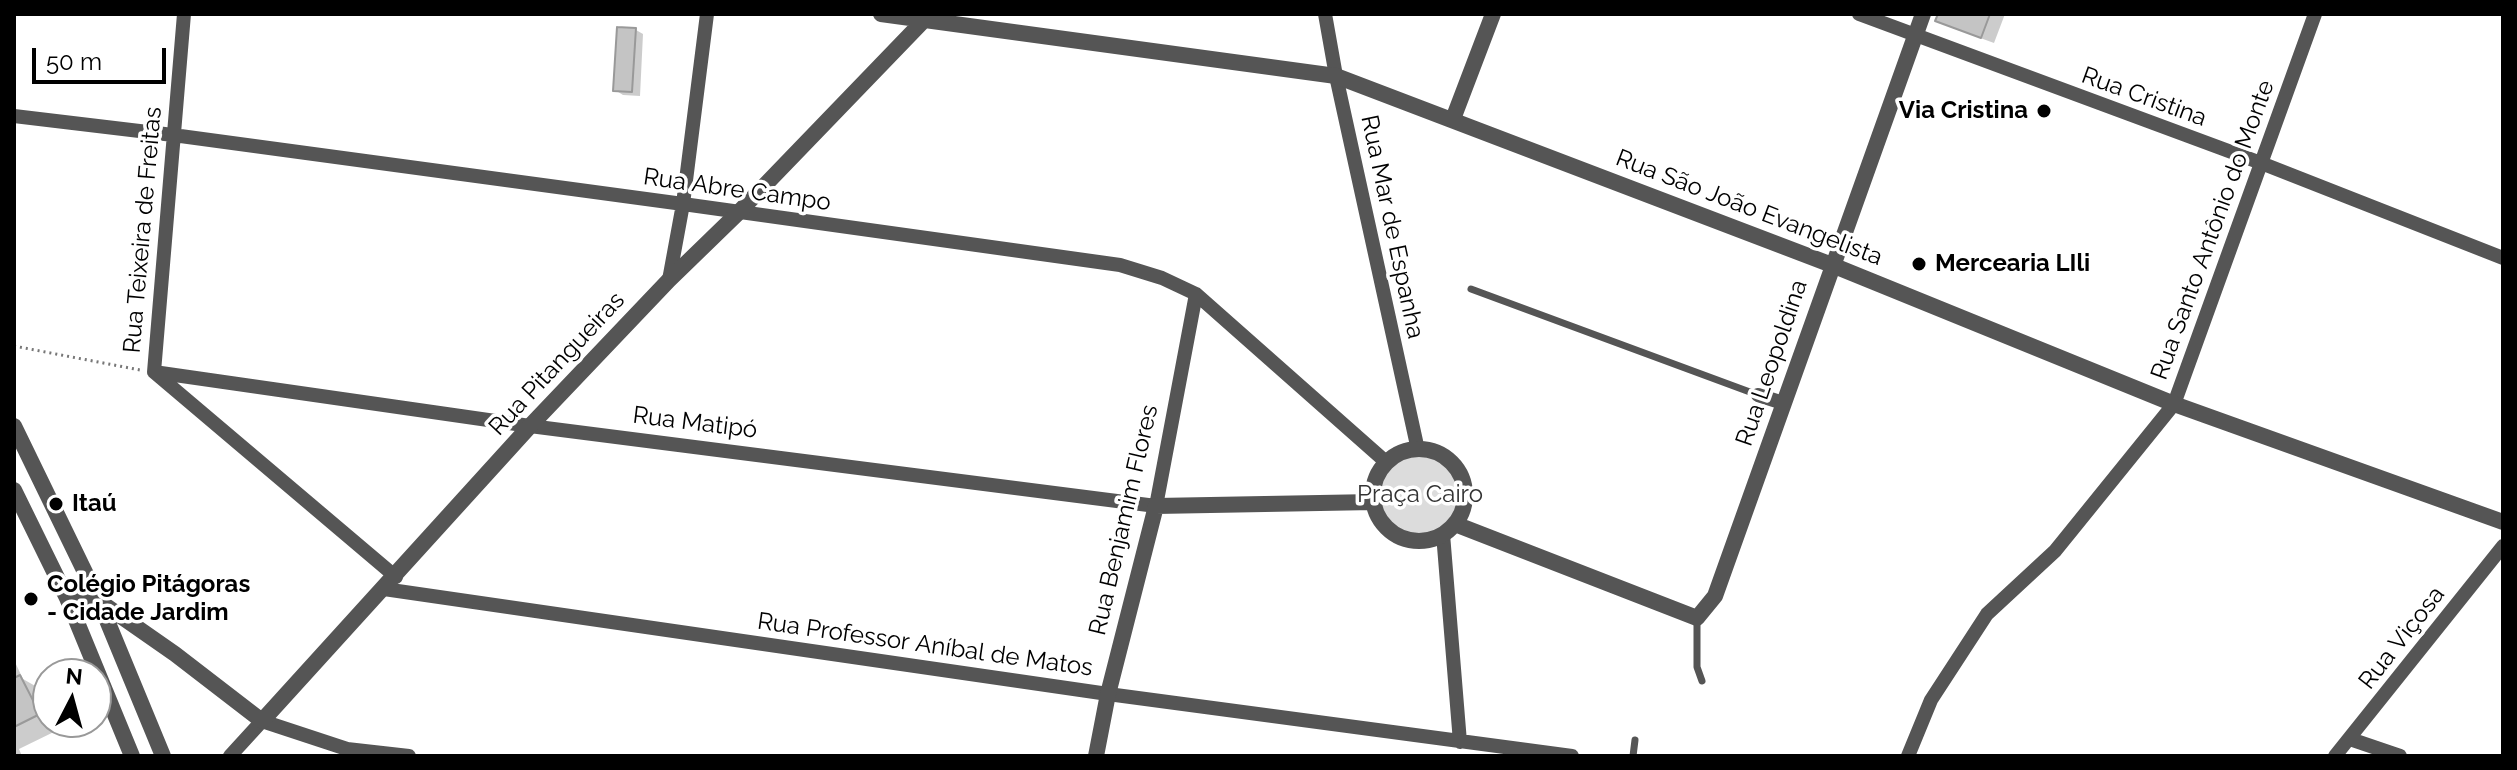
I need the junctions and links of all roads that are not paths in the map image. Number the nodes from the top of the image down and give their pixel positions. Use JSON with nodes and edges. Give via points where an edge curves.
{"nodes":[{"id":1,"x":184,"y":14,"type":"edge"},
{"id":2,"x":707,"y":14,"type":"edge"},
{"id":3,"x":881,"y":14,"type":"edge"},
{"id":4,"x":1325,"y":14,"type":"edge"},
{"id":5,"x":1493,"y":14,"type":"edge"},
{"id":6,"x":1859,"y":14,"type":"edge"},
{"id":7,"x":1923,"y":14,"type":"edge"},
{"id":8,"x":2315,"y":14,"type":"edge"},
{"id":9,"x":927,"y":17,"type":"edge"},
{"id":10,"x":1915,"y":36,"type":"junction"},
{"id":11,"x":1336,"y":76,"type":"junction"},
{"id":12,"x":14,"y":116,"type":"edge"},
{"id":13,"x":1453,"y":119,"type":"junction"},
{"id":14,"x":173,"y":135,"type":"junction"},
{"id":15,"x":2261,"y":163,"type":"junction"},
{"id":16,"x":683,"y":204,"type":"junction"},
{"id":17,"x":738,"y":213,"type":"junction"},
{"id":18,"x":2503,"y":258,"type":"edge"},
{"id":19,"x":1832,"y":265,"type":"junction"},
{"id":20,"x":669,"y":280,"type":"junction"},
{"id":21,"x":1471,"y":289,"type":"dead end"},
{"id":22,"x":1196,"y":294,"type":"junction"},
{"id":23,"x":154,"y":372,"type":"junction"},
{"id":24,"x":1758,"y":395,"type":"joint"},
{"id":25,"x":1783,"y":403,"type":"junction"},
{"id":26,"x":2174,"y":404,"type":"junction"},
{"id":27,"x":14,"y":426,"type":"edge"},
{"id":28,"x":530,"y":426,"type":"junction"},
{"id":29,"x":1418,"y":450,"type":"junction"},
{"id":30,"x":1386,"y":462,"type":"junction"},
{"id":31,"x":14,"y":490,"type":"edge"},
{"id":32,"x":1374,"y":502,"type":"junction"},
{"id":33,"x":1156,"y":506,"type":"junction"},
{"id":34,"x":2503,"y":522,"type":"edge"},
{"id":35,"x":1449,"y":529,"type":"junction"},
{"id":36,"x":2503,"y":546,"type":"edge"},
{"id":37,"x":390,"y":583,"type":"junction"},
{"id":38,"x":67,"y":598,"type":"junction"},
{"id":39,"x":99,"y":601,"type":"junction"},
{"id":40,"x":1697,"y":618,"type":"junction"},
{"id":41,"x":1702,"y":681,"type":"dead end"},
{"id":42,"x":1108,"y":694,"type":"junction"},
{"id":43,"x":262,"y":721,"type":"junction"},
{"id":44,"x":2350,"y":739,"type":"junction"},
{"id":45,"x":1635,"y":740,"type":"dead end"},
{"id":46,"x":1460,"y":742,"type":"junction"},
{"id":47,"x":132,"y":756,"type":"edge"},
{"id":48,"x":163,"y":756,"type":"edge"},
{"id":49,"x":230,"y":756,"type":"edge"},
{"id":50,"x":409,"y":756,"type":"edge"},
{"id":51,"x":1096,"y":756,"type":"edge"},
{"id":52,"x":1572,"y":756,"type":"edge"},
{"id":53,"x":1633,"y":756,"type":"edge"},
{"id":54,"x":1908,"y":756,"type":"edge"},
{"id":55,"x":2335,"y":756,"type":"edge"},
{"id":56,"x":2400,"y":756,"type":"edge"}],
"edges":[{"from":1,"to":14,"type":"street","name":"Rua Teixeira de Freitas"},
{"from":2,"to":16,"type":"street"},
{"from":3,"to":9,"type":"street","name":"Rua São João Evangelista"},
{"from":4,"to":11,"type":"street","name":"Rua Mar de Espanha"},
{"from":5,"to":13,"type":"street"},
{"from":6,"to":10,"type":"street","name":"Rua Cristina"},
{"from":7,"to":10,"type":"street","name":"Rua Leopoldina"},
{"from":8,"to":15,"type":"street","name":"Rua Santo Antônio do Monte"},
{"from":9,"to":11,"type":"street","name":"Rua São João Evangelista"},
{"from":9,"to":17,"type":"street","name":"Rua Pitangueiras"},
{"from":10,"to":15,"type":"street","name":"Rua Cristina"},
{"from":10,"to":19,"type":"street","name":"Rua Leopoldina"},
{"from":11,"to":13,"type":"street","name":"Rua São João Evangelista"},
{"from":11,"to":29,"type":"street","name":"Rua Mar de Espanha"},
{"from":12,"to":14,"type":"street","name":"Rua Abre Campo"},
{"from":13,"to":19,"type":"street","name":"Rua São João Evangelista"},
{"from":14,"to":16,"type":"street","name":"Rua Abre Campo"},
{"from":14,"to":23,"type":"street","name":"Rua Teixeira de Freitas"},
{"from":15,"to":18,"type":"street","name":"Rua Cristina"},
{"from":15,"to":26,"type":"street","name":"Rua Santo Antônio do Monte"},
{"from":16,"to":17,"type":"street","name":"Rua Abre Campo"},
{"from":16,"to":20,"type":"street"},
{"from":17,"to":20,"type":"street","name":"Rua Pitangueiras"},
{"from":17,"to":22,"type":"street","name":"Rua Abre Campo","via":[[1120,265]]},
{"from":19,"to":25,"type":"street","name":"Rua Leopoldina"},
{"from":19,"to":26,"type":"street","name":"Rua São João Evangelista"},
{"from":20,"to":28,"type":"street","name":"Rua Pitangueiras"},
{"from":21,"to":24,"type":"lane"},
{"from":22,"to":30,"type":"street","name":"Rua Abre Campo"},
{"from":22,"to":33,"type":"street","name":"Rua Benjamim Flores"},
{"from":23,"to":28,"type":"street","name":"Rua Matipó"},
{"from":23,"to":37,"type":"street","name":"Rua Teixeira de Freitas"},
{"from":24,"to":25,"type":"street"},
{"from":25,"to":40,"type":"street","name":"Rua Leopoldina","via":[[1715,596]]},
{"from":26,"to":34,"type":"street","name":"Rua São João Evangelista"},
{"from":26,"to":54,"type":"street","name":"Rua Santo Antônio do Monte","via":[[2055,551],[1987,614],[1931,700]]},
{"from":27,"to":39,"type":"street"},
{"from":28,"to":33,"type":"street","name":"Rua Matipó"},
{"from":28,"to":37,"type":"street","name":"Rua Pitangueiras"},
{"from":29,"to":30,"type":"street"},
{"from":29,"to":35,"type":"street","via":[[1443,457],[1460,475],[1465,500]]},
{"from":30,"to":32,"type":"street","via":[[1375,483]]},
{"from":31,"to":38,"type":"street"},
{"from":32,"to":33,"type":"street","name":"Rua Matipó"},
{"from":32,"to":35,"type":"street","via":[[1379,517],[1400,537],[1430,540]]},
{"from":33,"to":42,"type":"street","name":"Rua Benjamim Flores"},
{"from":35,"to":40,"type":"street"},
{"from":35,"to":46,"type":"street"},
{"from":36,"to":44,"type":"street","name":"Rua Viçosa"},
{"from":37,"to":42,"type":"street","name":"Rua Professor Aníbal de Matos"},
{"from":37,"to":43,"type":"street","name":"Rua Pitangueiras"},
{"from":38,"to":39,"type":"street"},
{"from":38,"to":47,"type":"street"},
{"from":39,"to":43,"type":"street"},
{"from":39,"to":48,"type":"street"},
{"from":40,"to":41,"type":"lane"},
{"from":42,"to":46,"type":"street","name":"Rua Professor Aníbal de Matos"},
{"from":42,"to":51,"type":"street","name":"Rua Benjamim Flores"},
{"from":43,"to":49,"type":"street","name":"Rua Pitangueiras"},
{"from":43,"to":50,"type":"street","via":[[347,749]]},
{"from":44,"to":55,"type":"street","name":"Rua Viçosa"},
{"from":44,"to":56,"type":"street"},
{"from":45,"to":53,"type":"lane"},
{"from":46,"to":52,"type":"street"}]}
